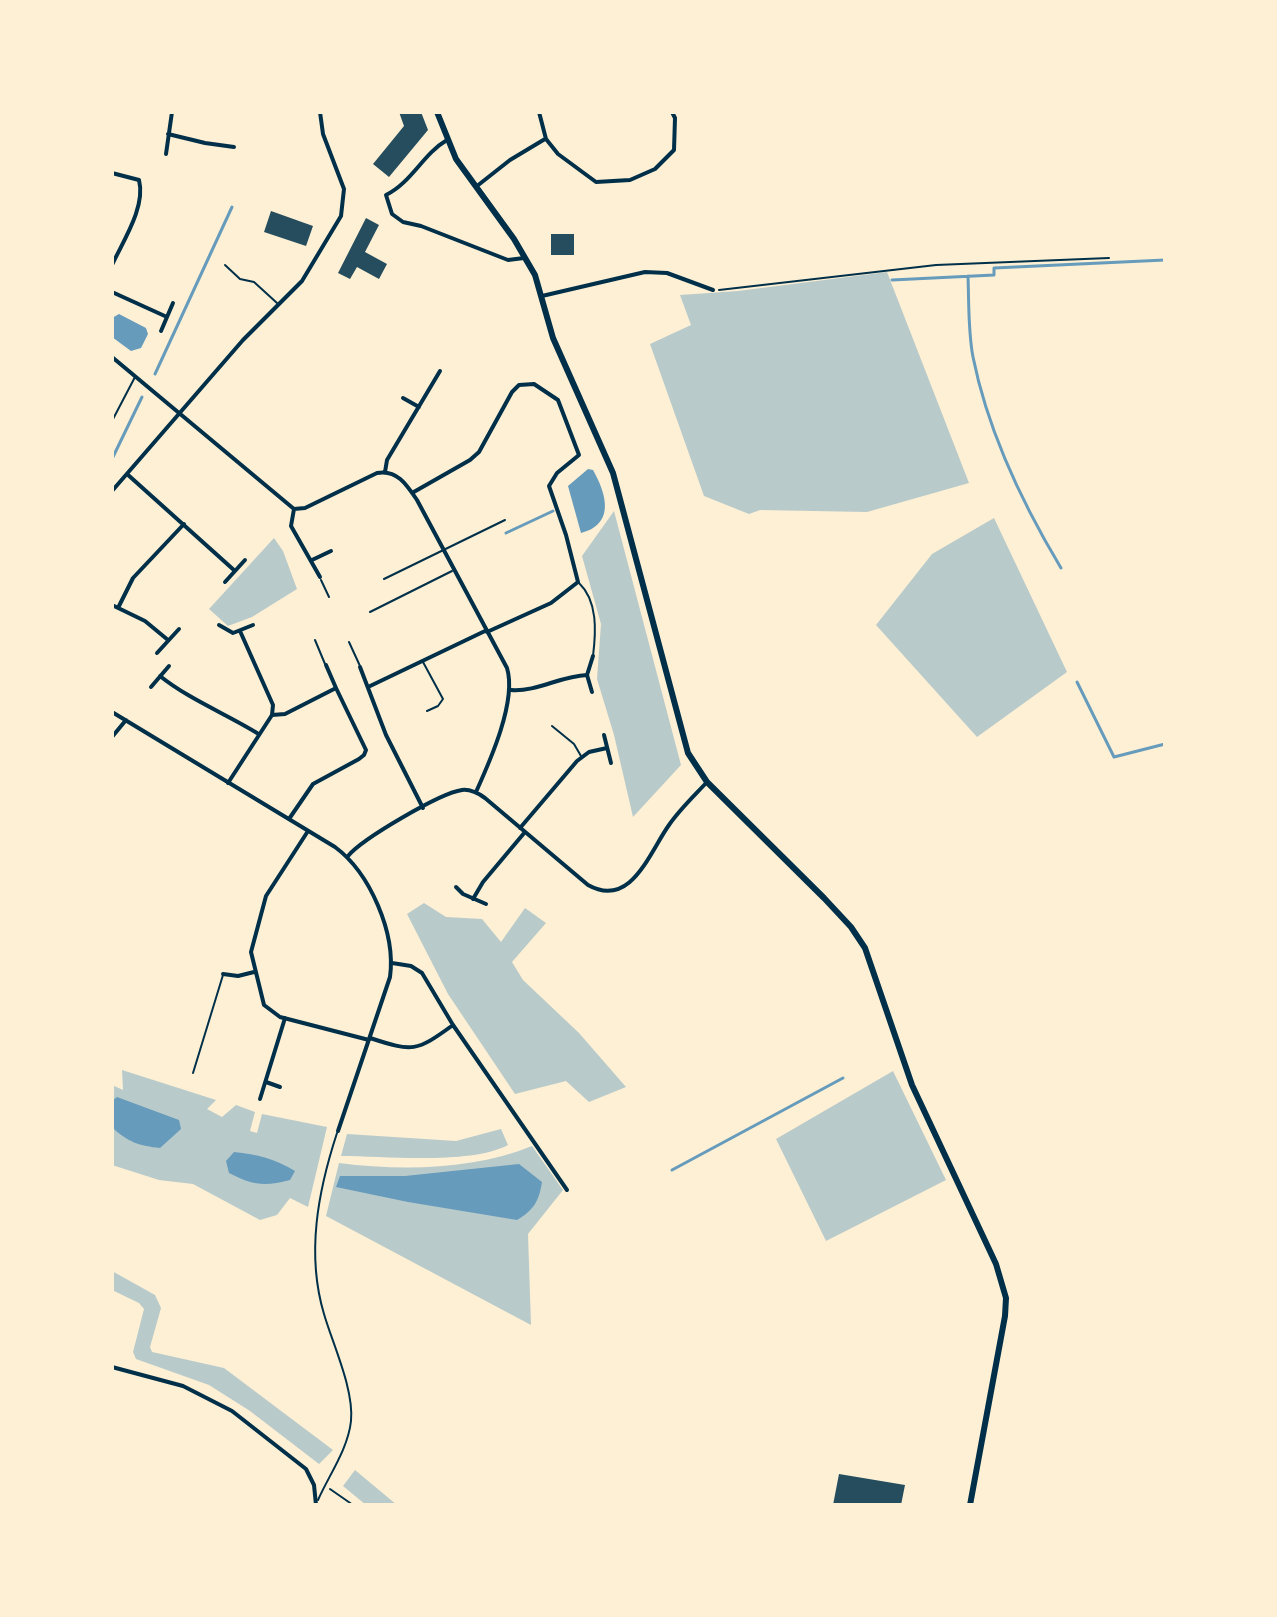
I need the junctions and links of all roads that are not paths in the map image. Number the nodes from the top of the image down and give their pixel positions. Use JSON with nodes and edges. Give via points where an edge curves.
{"nodes":[{"id":1,"x":172,"y":112,"type":"edge"},
{"id":2,"x":320,"y":112,"type":"edge"},
{"id":3,"x":437,"y":112,"type":"edge"},
{"id":4,"x":539,"y":112,"type":"edge"},
{"id":5,"x":672,"y":112,"type":"edge"},
{"id":6,"x":168,"y":134,"type":"junction"},
{"id":7,"x":546,"y":139,"type":"junction"},
{"id":8,"x":447,"y":140,"type":"junction"},
{"id":9,"x":234,"y":147,"type":"dead end"},
{"id":10,"x":166,"y":154,"type":"dead end"},
{"id":11,"x":112,"y":173,"type":"edge"},
{"id":12,"x":475,"y":187,"type":"junction"},
{"id":13,"x":526,"y":257,"type":"junction"},
{"id":14,"x":112,"y":265,"type":"edge"},
{"id":15,"x":225,"y":265,"type":"dead end"},
{"id":16,"x":713,"y":290,"type":"road end"},
{"id":17,"x":112,"y":292,"type":"edge"},
{"id":18,"x":539,"y":296,"type":"junction"},
{"id":19,"x":173,"y":303,"type":"dead end"},
{"id":20,"x":278,"y":304,"type":"junction"},
{"id":21,"x":167,"y":317,"type":"junction"},
{"id":22,"x":161,"y":331,"type":"dead end"},
{"id":23,"x":112,"y":357,"type":"edge"},
{"id":24,"x":440,"y":371,"type":"dead end"},
{"id":25,"x":135,"y":377,"type":"junction"},
{"id":26,"x":403,"y":398,"type":"dead end"},
{"id":27,"x":419,"y":407,"type":"junction"},
{"id":28,"x":179,"y":414,"type":"junction"},
{"id":29,"x":112,"y":421,"type":"edge"},
{"id":30,"x":385,"y":472,"type":"junction"},
{"id":31,"x":126,"y":473,"type":"junction"},
{"id":32,"x":112,"y":491,"type":"edge"},
{"id":33,"x":412,"y":493,"type":"junction"},
{"id":34,"x":294,"y":509,"type":"junction"},
{"id":35,"x":505,"y":520,"type":"dead end"},
{"id":36,"x":184,"y":524,"type":"junction"},
{"id":37,"x":331,"y":551,"type":"dead end"},
{"id":38,"x":442,"y":551,"type":"junction"},
{"id":39,"x":245,"y":560,"type":"dead end"},
{"id":40,"x":312,"y":560,"type":"junction"},
{"id":41,"x":453,"y":570,"type":"junction"},
{"id":42,"x":235,"y":571,"type":"junction"},
{"id":43,"x":320,"y":577,"type":"joint"},
{"id":44,"x":384,"y":579,"type":"dead end"},
{"id":45,"x":225,"y":582,"type":"dead end"},
{"id":46,"x":578,"y":582,"type":"junction"},
{"id":47,"x":329,"y":597,"type":"dead end"},
{"id":48,"x":112,"y":605,"type":"edge"},
{"id":49,"x":118,"y":608,"type":"junction"},
{"id":50,"x":370,"y":612,"type":"dead end"},
{"id":51,"x":219,"y":625,"type":"dead end"},
{"id":52,"x":253,"y":625,"type":"dead end"},
{"id":53,"x":179,"y":629,"type":"dead end"},
{"id":54,"x":240,"y":631,"type":"junction"},
{"id":55,"x":486,"y":632,"type":"junction"},
{"id":56,"x":168,"y":640,"type":"junction"},
{"id":57,"x":315,"y":640,"type":"dead end"},
{"id":58,"x":349,"y":642,"type":"dead end"},
{"id":59,"x":157,"y":653,"type":"dead end"},
{"id":60,"x":593,"y":656,"type":"joint"},
{"id":61,"x":423,"y":661,"type":"junction"},
{"id":62,"x":326,"y":665,"type":"joint"},
{"id":63,"x":169,"y":666,"type":"dead end"},
{"id":64,"x":360,"y":667,"type":"joint"},
{"id":65,"x":587,"y":675,"type":"junction"},
{"id":66,"x":160,"y":676,"type":"junction"},
{"id":67,"x":151,"y":687,"type":"dead end"},
{"id":68,"x":368,"y":687,"type":"junction"},
{"id":69,"x":336,"y":688,"type":"junction"},
{"id":70,"x":511,"y":690,"type":"junction"},
{"id":71,"x":592,"y":692,"type":"dead end"},
{"id":72,"x":427,"y":711,"type":"dead end"},
{"id":73,"x":112,"y":712,"type":"edge"},
{"id":74,"x":272,"y":715,"type":"junction"},
{"id":75,"x":126,"y":720,"type":"junction"},
{"id":76,"x":552,"y":726,"type":"dead end"},
{"id":77,"x":258,"y":734,"type":"junction"},
{"id":78,"x":604,"y":735,"type":"dead end"},
{"id":79,"x":112,"y":737,"type":"edge"},
{"id":80,"x":607,"y":748,"type":"junction"},
{"id":81,"x":581,"y":757,"type":"junction"},
{"id":82,"x":611,"y":763,"type":"dead end"},
{"id":83,"x":707,"y":782,"type":"junction"},
{"id":84,"x":228,"y":783,"type":"junction"},
{"id":85,"x":476,"y":792,"type":"junction"},
{"id":86,"x":423,"y":808,"type":"junction"},
{"id":87,"x":289,"y":819,"type":"junction"},
{"id":88,"x":522,"y":830,"type":"junction"},
{"id":89,"x":308,"y":831,"type":"junction"},
{"id":90,"x":348,"y":856,"type":"junction"},
{"id":91,"x":456,"y":887,"type":"dead end"},
{"id":92,"x":473,"y":899,"type":"junction"},
{"id":93,"x":486,"y":904,"type":"dead end"},
{"id":94,"x":392,"y":963,"type":"junction"},
{"id":95,"x":254,"y":972,"type":"junction"},
{"id":96,"x":223,"y":974,"type":"joint"},
{"id":97,"x":285,"y":1018,"type":"junction"},
{"id":98,"x":453,"y":1025,"type":"junction"},
{"id":99,"x":370,"y":1039,"type":"junction"},
{"id":100,"x":193,"y":1073,"type":"dead end"},
{"id":101,"x":266,"y":1082,"type":"junction"},
{"id":102,"x":280,"y":1087,"type":"dead end"},
{"id":103,"x":260,"y":1099,"type":"dead end"},
{"id":104,"x":338,"y":1131,"type":"joint"},
{"id":105,"x":567,"y":1190,"type":"dead end"},
{"id":106,"x":112,"y":1367,"type":"edge"},
{"id":107,"x":316,"y":1503,"type":"edge"},
{"id":108,"x":970,"y":1505,"type":"edge"}],
"edges":[{"from":1,"to":6,"type":"street"},
{"from":2,"to":20,"type":"street","via":[[344,189],[343,207],[310,271]]},
{"from":3,"to":8,"type":"main road"},
{"from":4,"to":7,"type":"street"},
{"from":5,"to":7,"type":"street","via":[[674,150],[655,169],[630,180],[596,182]]},
{"from":6,"to":9,"type":"street"},
{"from":6,"to":10,"type":"street"},
{"from":7,"to":12,"type":"street"},
{"from":8,"to":12,"type":"main road"},
{"from":8,"to":13,"type":"street","via":[[411,178],[386,195],[392,214],[508,260]]},
{"from":11,"to":14,"type":"street","via":[[139,180],[141,193]]},
{"from":12,"to":13,"type":"main road"},
{"from":13,"to":18,"type":"main road"},
{"from":15,"to":20,"type":"lane"},
{"from":16,"to":18,"type":"street","via":[[667,273],[645,272]]},
{"from":17,"to":21,"type":"street"},
{"from":18,"to":83,"type":"main road","via":[[613,473],[685,747]]},
{"from":19,"to":21,"type":"street"},
{"from":20,"to":28,"type":"street"},
{"from":21,"to":22,"type":"street"},
{"from":23,"to":25,"type":"street"},
{"from":24,"to":27,"type":"street"},
{"from":25,"to":28,"type":"street"},
{"from":25,"to":29,"type":"lane"},
{"from":26,"to":27,"type":"street"},
{"from":27,"to":30,"type":"street"},
{"from":28,"to":31,"type":"street"},
{"from":28,"to":34,"type":"street"},
{"from":30,"to":33,"type":"street","via":[[396,475]]},
{"from":30,"to":34,"type":"street"},
{"from":31,"to":32,"type":"street"},
{"from":31,"to":36,"type":"street"},
{"from":33,"to":38,"type":"street"},
{"from":33,"to":46,"type":"street","via":[[479,452],[512,392],[519,385],[534,384],[558,400],[578,448],[576,459],[552,478],[550,492]]},
{"from":34,"to":40,"type":"street","via":[[291,526]]},
{"from":35,"to":38,"type":"lane"},
{"from":36,"to":42,"type":"street"},
{"from":36,"to":49,"type":"street","via":[[133,578]]},
{"from":37,"to":40,"type":"street"},
{"from":38,"to":41,"type":"street"},
{"from":38,"to":44,"type":"lane"},
{"from":39,"to":42,"type":"street"},
{"from":40,"to":43,"type":"street"},
{"from":41,"to":50,"type":"lane"},
{"from":41,"to":55,"type":"street"},
{"from":42,"to":45,"type":"street"},
{"from":43,"to":47,"type":"lane"},
{"from":46,"to":55,"type":"street","via":[[551,603]]},
{"from":46,"to":60,"type":"lane","via":[[595,620]]},
{"from":48,"to":49,"type":"street"},
{"from":49,"to":56,"type":"street"},
{"from":51,"to":54,"type":"street"},
{"from":52,"to":54,"type":"street"},
{"from":53,"to":56,"type":"street"},
{"from":54,"to":74,"type":"street","via":[[273,705]]},
{"from":55,"to":61,"type":"street"},
{"from":55,"to":70,"type":"street","via":[[507,668]]},
{"from":56,"to":59,"type":"street"},
{"from":57,"to":62,"type":"lane"},
{"from":58,"to":64,"type":"lane"},
{"from":60,"to":65,"type":"street"},
{"from":61,"to":68,"type":"street"},
{"from":61,"to":72,"type":"lane","via":[[443,699]]},
{"from":62,"to":69,"type":"street"},
{"from":63,"to":66,"type":"street"},
{"from":64,"to":68,"type":"street"},
{"from":65,"to":70,"type":"street"},
{"from":65,"to":71,"type":"street"},
{"from":66,"to":67,"type":"street"},
{"from":66,"to":77,"type":"street"},
{"from":68,"to":86,"type":"street"},
{"from":69,"to":74,"type":"street","via":[[285,714]]},
{"from":69,"to":87,"type":"street","via":[[363,742],[364,755],[313,784]]},
{"from":70,"to":85,"type":"street"},
{"from":73,"to":75,"type":"street"},
{"from":74,"to":77,"type":"street"},
{"from":75,"to":79,"type":"street"},
{"from":75,"to":84,"type":"street"},
{"from":76,"to":81,"type":"lane"},
{"from":77,"to":84,"type":"street"},
{"from":78,"to":80,"type":"street"},
{"from":80,"to":81,"type":"street"},
{"from":80,"to":82,"type":"street"},
{"from":81,"to":88,"type":"street"},
{"from":83,"to":88,"type":"street","via":[[670,823],[639,871],[612,892],[588,885]]},
{"from":83,"to":108,"type":"main road","via":[[824,898],[865,948],[912,1085],[996,1264],[1006,1298],[1005,1316]]},
{"from":84,"to":87,"type":"street"},
{"from":85,"to":86,"type":"street","via":[[462,790]]},
{"from":85,"to":88,"type":"street"},
{"from":86,"to":90,"type":"street"},
{"from":87,"to":89,"type":"street"},
{"from":88,"to":92,"type":"street"},
{"from":89,"to":90,"type":"street"},
{"from":89,"to":95,"type":"street","via":[[266,896],[251,952]]},
{"from":90,"to":94,"type":"street","via":[[379,909]]},
{"from":91,"to":92,"type":"street"},
{"from":92,"to":93,"type":"street"},
{"from":94,"to":98,"type":"street","via":[[422,973]]},
{"from":94,"to":99,"type":"street"},
{"from":95,"to":96,"type":"street"},
{"from":95,"to":97,"type":"street","via":[[264,1005]]},
{"from":96,"to":100,"type":"lane"},
{"from":97,"to":99,"type":"street"},
{"from":97,"to":101,"type":"street"},
{"from":98,"to":99,"type":"street","via":[[414,1049]]},
{"from":98,"to":105,"type":"street"},
{"from":99,"to":104,"type":"street"},
{"from":101,"to":102,"type":"street"},
{"from":101,"to":103,"type":"street"},
{"from":104,"to":107,"type":"lane","via":[[320,1197],[315,1264],[351,1417],[343,1448]]},
{"from":106,"to":107,"type":"street","via":[[183,1386],[232,1411],[306,1469]]}]}
